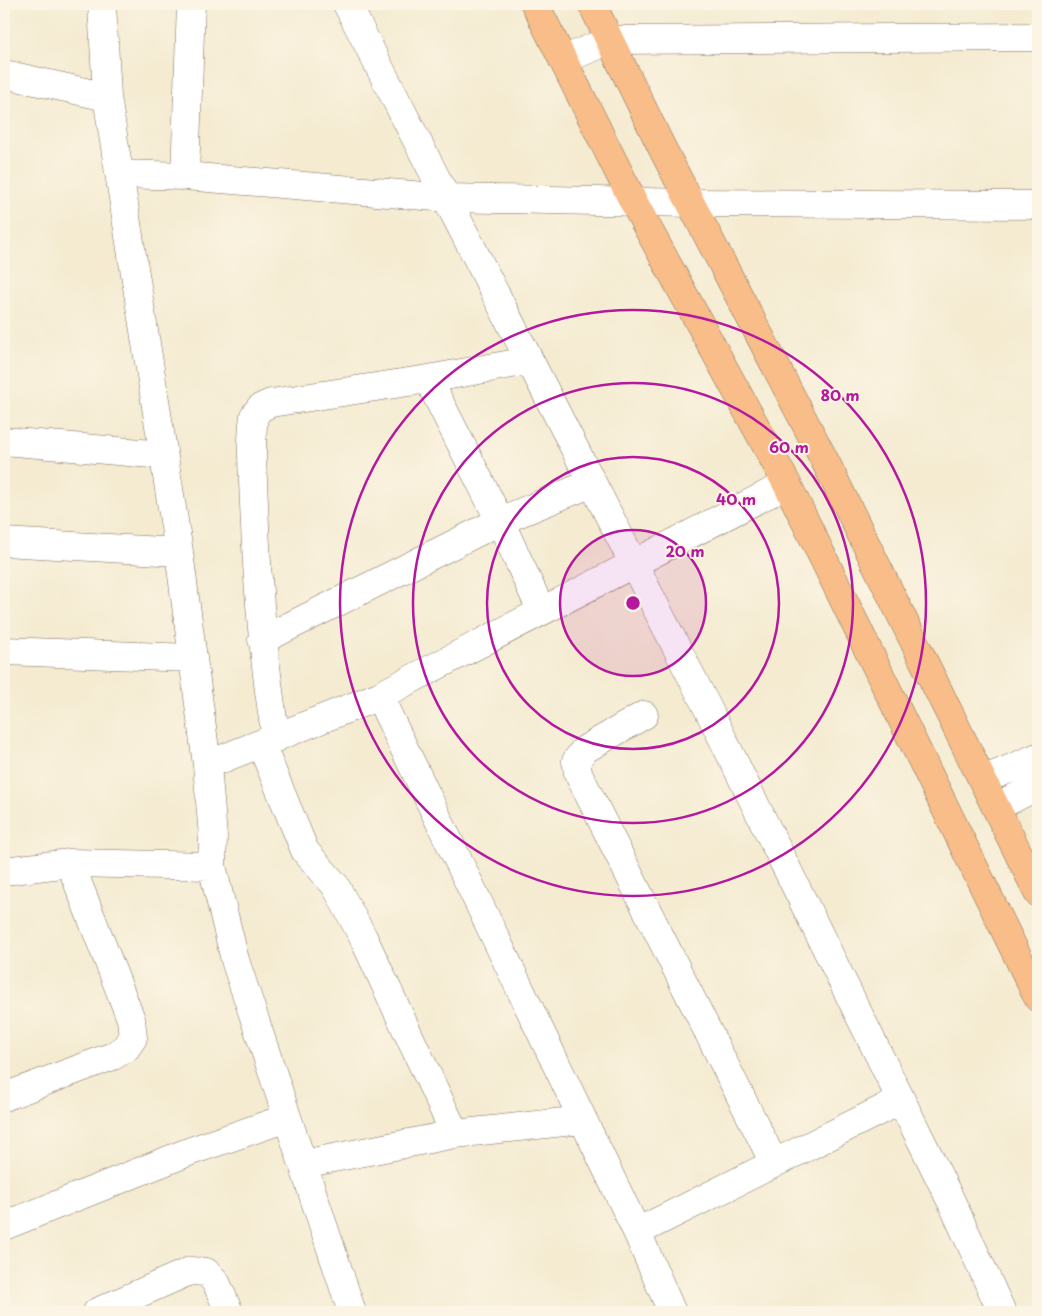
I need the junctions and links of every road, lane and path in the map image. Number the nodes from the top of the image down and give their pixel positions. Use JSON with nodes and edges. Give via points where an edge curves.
{"nodes":[{"id":1,"x":102,"y":4,"type":"edge"},
{"id":2,"x":192,"y":4,"type":"edge"},
{"id":3,"x":347,"y":4,"type":"edge"},
{"id":4,"x":535,"y":4,"type":"edge"},
{"id":5,"x":592,"y":4,"type":"edge"},
{"id":6,"x":1038,"y":37,"type":"edge"},
{"id":7,"x":610,"y":40,"type":"junction"},
{"id":8,"x":563,"y":60,"type":"junction"},
{"id":9,"x":4,"y":74,"type":"edge"},
{"id":10,"x":107,"y":97,"type":"junction"},
{"id":11,"x":121,"y":174,"type":"junction"},
{"id":12,"x":185,"y":176,"type":"junction"},
{"id":13,"x":448,"y":198,"type":"junction"},
{"id":14,"x":634,"y":201,"type":"junction"},
{"id":15,"x":692,"y":203,"type":"junction"},
{"id":16,"x":1038,"y":205,"type":"edge"},
{"id":17,"x":528,"y":361,"type":"junction"},
{"id":18,"x":428,"y":379,"type":"junction"},
{"id":19,"x":4,"y":441,"type":"edge"},
{"id":20,"x":163,"y":455,"type":"junction"},
{"id":21,"x":592,"y":483,"type":"junction"},
{"id":22,"x":787,"y":484,"type":"junction"},
{"id":23,"x":500,"y":521,"type":"junction"},
{"id":24,"x":4,"y":542,"type":"edge"},
{"id":25,"x":179,"y":552,"type":"junction"},
{"id":26,"x":634,"y":563,"type":"junction"},
{"id":27,"x":541,"y":610,"type":"junction"},
{"id":28,"x":262,"y":640,"type":"junction"},
{"id":29,"x":4,"y":651,"type":"edge"},
{"id":30,"x":192,"y":658,"type":"junction"},
{"id":31,"x":379,"y":696,"type":"junction"},
{"id":32,"x":644,"y":715,"type":"dead end"},
{"id":33,"x":268,"y":741,"type":"junction"},
{"id":34,"x":1038,"y":757,"type":"edge"},
{"id":35,"x":207,"y":765,"type":"junction"},
{"id":36,"x":983,"y":780,"type":"junction"},
{"id":37,"x":1038,"y":786,"type":"edge"},
{"id":38,"x":996,"y":807,"type":"junction"},
{"id":39,"x":70,"y":863,"type":"junction"},
{"id":40,"x":212,"y":866,"type":"junction"},
{"id":41,"x":4,"y":871,"type":"edge"},
{"id":42,"x":1037,"y":887,"type":"edge"},
{"id":43,"x":1038,"y":998,"type":"edge"},
{"id":44,"x":4,"y":1097,"type":"edge"},
{"id":45,"x":901,"y":1100,"type":"junction"},
{"id":46,"x":287,"y":1118,"type":"junction"},
{"id":47,"x":582,"y":1120,"type":"junction"},
{"id":48,"x":455,"y":1134,"type":"junction"},
{"id":49,"x":774,"y":1163,"type":"junction"},
{"id":50,"x":303,"y":1164,"type":"junction"},
{"id":51,"x":4,"y":1226,"type":"edge"},
{"id":52,"x":637,"y":1232,"type":"junction"},
{"id":53,"x":97,"y":1312,"type":"edge"},
{"id":54,"x":229,"y":1312,"type":"edge"},
{"id":55,"x":352,"y":1312,"type":"edge"},
{"id":56,"x":672,"y":1312,"type":"edge"},
{"id":57,"x":1002,"y":1312,"type":"edge"}],
"edges":[{"from":1,"to":10,"type":"street"},
{"from":2,"to":12,"type":"street"},
{"from":3,"to":13,"type":"street"},
{"from":4,"to":8,"type":"main road"},
{"from":5,"to":7,"type":"main road"},
{"from":6,"to":7,"type":"street"},
{"from":7,"to":8,"type":"street"},
{"from":7,"to":15,"type":"main road"},
{"from":8,"to":14,"type":"main road"},
{"from":9,"to":10,"type":"street"},
{"from":10,"to":11,"type":"street"},
{"from":11,"to":12,"type":"street"},
{"from":11,"to":20,"type":"street"},
{"from":12,"to":13,"type":"street"},
{"from":13,"to":14,"type":"street"},
{"from":13,"to":17,"type":"street"},
{"from":14,"to":15,"type":"street"},
{"from":14,"to":22,"type":"main road"},
{"from":15,"to":16,"type":"street"},
{"from":15,"to":36,"type":"main road","via":[[827,465]]},
{"from":17,"to":18,"type":"street"},
{"from":17,"to":21,"type":"street"},
{"from":18,"to":23,"type":"street"},
{"from":18,"to":28,"type":"street","via":[[271,403],[260,408],[254,416],[256,545]]},
{"from":19,"to":20,"type":"street"},
{"from":20,"to":25,"type":"street"},
{"from":21,"to":23,"type":"street"},
{"from":21,"to":26,"type":"street"},
{"from":22,"to":26,"type":"street"},
{"from":22,"to":43,"type":"main road"},
{"from":23,"to":27,"type":"street"},
{"from":23,"to":28,"type":"street"},
{"from":24,"to":25,"type":"street"},
{"from":25,"to":30,"type":"street"},
{"from":26,"to":27,"type":"street"},
{"from":26,"to":45,"type":"street"},
{"from":27,"to":31,"type":"street"},
{"from":28,"to":33,"type":"street"},
{"from":29,"to":30,"type":"street"},
{"from":30,"to":35,"type":"street"},
{"from":31,"to":33,"type":"street"},
{"from":31,"to":47,"type":"street"},
{"from":32,"to":49,"type":"street","via":[[584,750],[576,762],[578,774]]},
{"from":33,"to":35,"type":"street"},
{"from":33,"to":48,"type":"street","via":[[305,851],[335,885],[363,937]]},
{"from":34,"to":36,"type":"street"},
{"from":35,"to":40,"type":"street"},
{"from":36,"to":38,"type":"main road"},
{"from":37,"to":38,"type":"street"},
{"from":38,"to":42,"type":"main road"},
{"from":39,"to":40,"type":"street"},
{"from":39,"to":41,"type":"street"},
{"from":39,"to":44,"type":"street","via":[[131,1019],[133,1038],[126,1048],[113,1056]]},
{"from":40,"to":46,"type":"street","via":[[235,960]]},
{"from":45,"to":49,"type":"street"},
{"from":45,"to":57,"type":"street"},
{"from":46,"to":50,"type":"street"},
{"from":46,"to":51,"type":"street","via":[[191,1151]]},
{"from":47,"to":48,"type":"street"},
{"from":47,"to":52,"type":"street"},
{"from":48,"to":50,"type":"street"},
{"from":49,"to":52,"type":"street"},
{"from":50,"to":55,"type":"street"},
{"from":52,"to":56,"type":"street"},
{"from":53,"to":54,"type":"street","via":[[190,1271],[206,1272],[216,1282]]}]}
